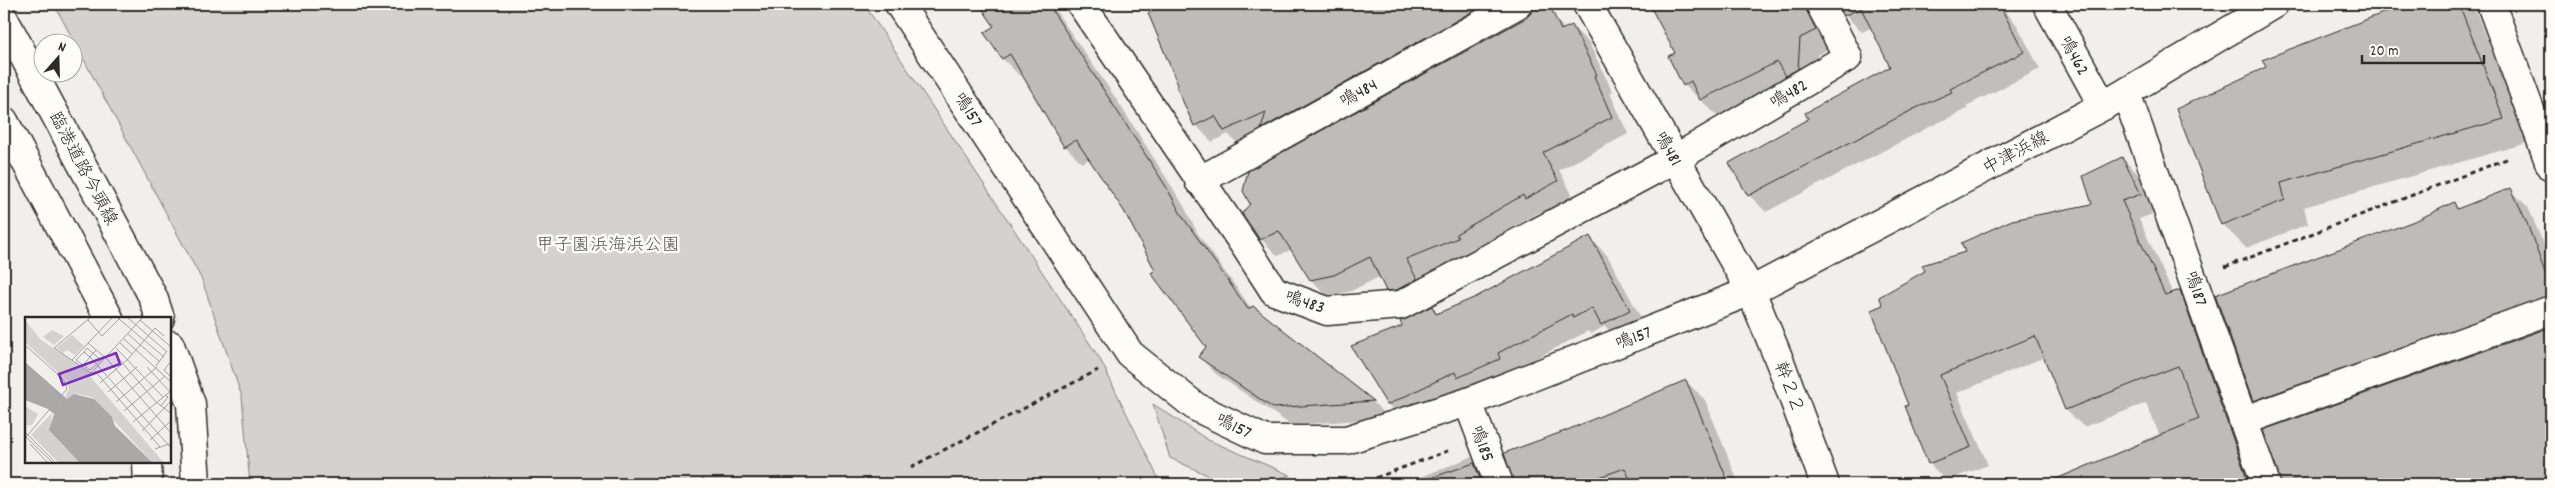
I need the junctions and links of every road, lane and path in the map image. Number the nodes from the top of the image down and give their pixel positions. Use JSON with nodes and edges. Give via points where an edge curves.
{"nodes":[{"id":1,"x":899,"y":4,"type":"edge"},
{"id":2,"x":1518,"y":4,"type":"edge"},
{"id":3,"x":1587,"y":4,"type":"edge"},
{"id":4,"x":1820,"y":4,"type":"edge"},
{"id":5,"x":2047,"y":4,"type":"edge"},
{"id":6,"x":2274,"y":4,"type":"edge"},
{"id":7,"x":2491,"y":4,"type":"edge"},
{"id":8,"x":1090,"y":7,"type":"edge"},
{"id":9,"x":4,"y":20,"type":"edge"},
{"id":10,"x":2115,"y":99,"type":"junction"},
{"id":11,"x":4,"y":121,"type":"edge"},
{"id":12,"x":2547,"y":156,"type":"edge"},
{"id":13,"x":1676,"y":159,"type":"junction"},
{"id":14,"x":1199,"y":181,"type":"junction"},
{"id":15,"x":2194,"y":279,"type":"junction"},
{"id":16,"x":1751,"y":291,"type":"junction"},
{"id":17,"x":2551,"y":310,"type":"edge"},
{"id":18,"x":108,"y":317,"type":"edge"},
{"id":19,"x":160,"y":317,"type":"edge"},
{"id":20,"x":171,"y":348,"type":"edge"},
{"id":21,"x":1130,"y":354,"type":"junction"},
{"id":22,"x":1468,"y":402,"type":"junction"},
{"id":23,"x":2242,"y":421,"type":"junction"},
{"id":24,"x":1480,"y":438,"type":"junction"},
{"id":25,"x":147,"y":463,"type":"edge"},
{"id":26,"x":911,"y":467,"type":"dead end"},
{"id":27,"x":148,"y":484,"type":"edge"},
{"id":28,"x":196,"y":484,"type":"edge"},
{"id":29,"x":1359,"y":484,"type":"edge"},
{"id":30,"x":1499,"y":484,"type":"edge"},
{"id":31,"x":1825,"y":484,"type":"edge"},
{"id":32,"x":2266,"y":484,"type":"edge"}],
"edges":[{"from":1,"to":21,"type":"street","name":"鳴157"},
{"from":2,"to":14,"type":"street","name":"鳴484"},
{"from":3,"to":13,"type":"street","name":"鳴481"},
{"from":4,"to":13,"type":"street","name":"鳴482","via":[[1848,57]]},
{"from":5,"to":10,"type":"street","name":"鳴462"},
{"from":6,"to":10,"type":"street","name":"中津浜線"},
{"from":7,"to":12,"type":"street"},
{"from":8,"to":14,"type":"street","name":"鳴483"},
{"from":9,"to":19,"type":"street","name":"臨港道路今頭線","via":[[153,297]]},
{"from":10,"to":15,"type":"street","name":"鳴187"},
{"from":10,"to":16,"type":"street","name":"中津浜線"},
{"from":11,"to":18,"type":"street"},
{"from":12,"to":15,"type":"path"},
{"from":13,"to":14,"type":"street","name":"鳴483","via":[[1400,305],[1327,311],[1274,291]]},
{"from":13,"to":16,"type":"street","name":"鳴481"},
{"from":15,"to":23,"type":"street","name":"鳴187"},
{"from":16,"to":22,"type":"street","name":"鳴157"},
{"from":16,"to":31,"type":"street","name":"幹２２"},
{"from":17,"to":23,"type":"street"},
{"from":20,"to":28,"type":"street","via":[[191,404]]},
{"from":21,"to":22,"type":"street","name":"鳴157","via":[[1196,407],[1265,440],[1346,440]]},
{"from":21,"to":26,"type":"path"},
{"from":22,"to":24,"type":"street","name":"鳴185"},
{"from":23,"to":32,"type":"street","name":"鳴187"},
{"from":24,"to":29,"type":"path"},
{"from":24,"to":30,"type":"street","name":"鳴185"},
{"from":25,"to":27,"type":"street"}]}
